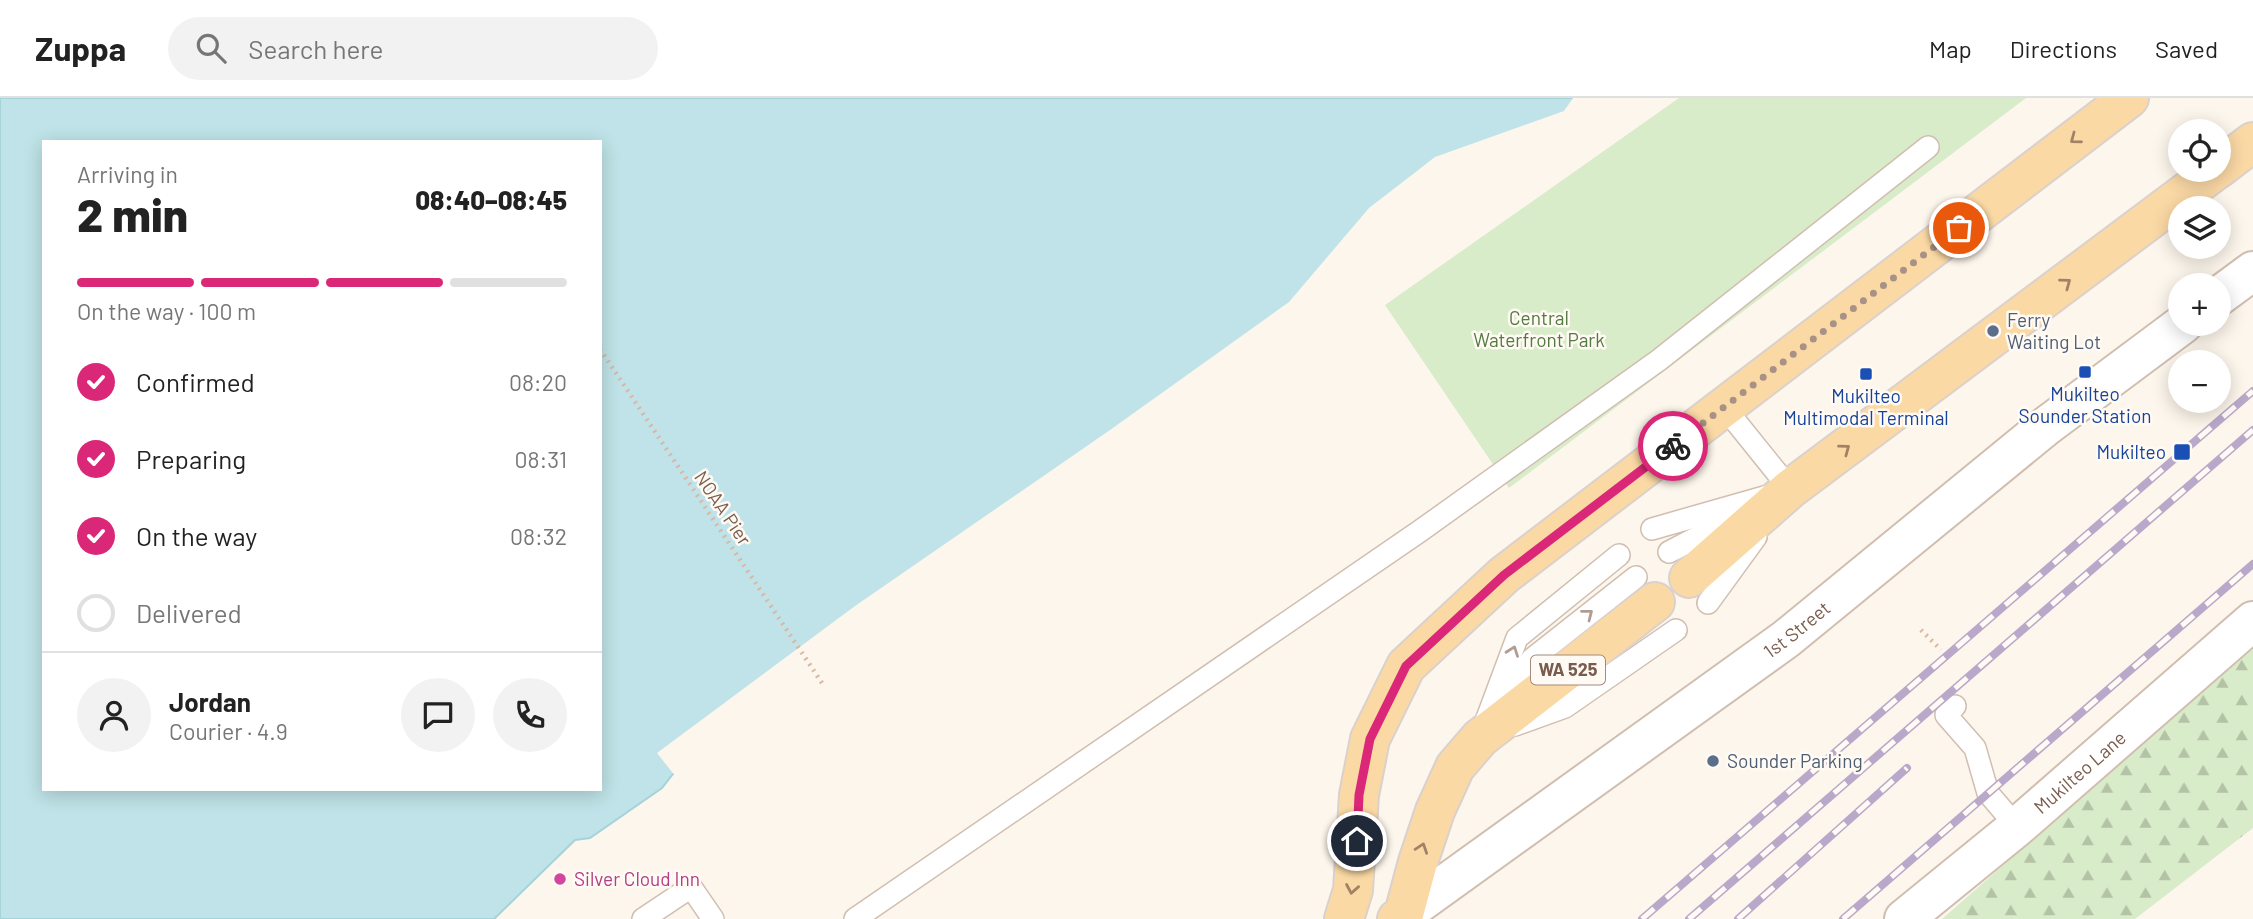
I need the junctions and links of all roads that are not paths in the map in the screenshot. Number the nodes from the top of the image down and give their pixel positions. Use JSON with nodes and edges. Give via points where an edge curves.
{"nodes":[{"id":1,"x":2129,"y":98,"type":"edge"},
{"id":2,"x":2253,"y":142,"type":"edge"},
{"id":3,"x":1928,"y":147,"type":"dead end"},
{"id":4,"x":2231,"y":159,"type":"edge"},
{"id":5,"x":2201,"y":182,"type":"edge"},
{"id":6,"x":2253,"y":271,"type":"edge"},
{"id":7,"x":2231,"y":287,"type":"edge"},
{"id":8,"x":2168,"y":335,"type":"edge"},
{"id":9,"x":1724,"y":407,"type":"junction"},
{"id":10,"x":1790,"y":489,"type":"junction"},
{"id":11,"x":1652,"y":529,"type":"dead end"},
{"id":12,"x":1619,"y":555,"type":"dead end"},
{"id":13,"x":1689,"y":578,"type":"dead end"},
{"id":14,"x":1656,"y":603,"type":"dead end"},
{"id":15,"x":2253,"y":621,"type":"edge"},
{"id":16,"x":1955,"y":706,"type":"dead end"},
{"id":17,"x":1480,"y":738,"type":"junction"},
{"id":18,"x":2017,"y":827,"type":"junction"},
{"id":19,"x":1400,"y":916,"type":"edge"},
{"id":20,"x":643,"y":919,"type":"edge"},
{"id":21,"x":713,"y":919,"type":"edge"},
{"id":22,"x":855,"y":919,"type":"edge"},
{"id":23,"x":1344,"y":919,"type":"edge"},
{"id":24,"x":1904,"y":919,"type":"edge"}],
"edges":[{"from":1,"to":9,"type":"main road","one_way":true},
{"from":2,"to":4,"type":"main road"},
{"from":3,"to":22,"type":"lane","via":[[1659,360],[1420,531]]},
{"from":10,"to":5,"type":"main road","one_way":true},
{"from":6,"to":7,"type":"street"},
{"from":8,"to":19,"type":"street","name":"1st Street","via":[[2045,427],[1786,639]]},
{"from":9,"to":10,"type":"lane"},
{"from":9,"to":23,"type":"main road","one_way":true,"via":[[1504,575],[1406,666],[1370,739],[1359,795],[1353,890]]},
{"from":10,"to":11,"type":"lane"},
{"from":10,"to":13,"type":"main road"},
{"from":17,"to":12,"type":"lane","number":"WA 525","one_way":true,"via":[[1517,638]]},
{"from":14,"to":17,"type":"main road","number":"WA 525"},
{"from":15,"to":18,"type":"street","name":"Mukilteo Lane"},
{"from":16,"to":18,"type":"lane","via":[[1946,715],[1975,748],[1988,793]]},
{"from":19,"to":17,"type":"main road","number":"WA 525","one_way":true,"via":[[1435,811],[1455,767]]},
{"from":18,"to":24,"type":"street","name":"Mukilteo Lane"},
{"from":20,"to":21,"type":"lane","via":[[691,887]]}]}
